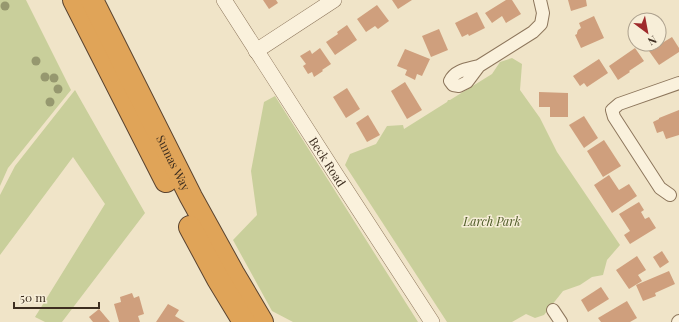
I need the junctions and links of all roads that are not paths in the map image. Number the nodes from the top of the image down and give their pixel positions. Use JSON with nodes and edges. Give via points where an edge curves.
{"nodes":[{"id":1,"x":64,"y":0,"type":"edge"},
{"id":2,"x":74,"y":0,"type":"edge"},
{"id":3,"x":92,"y":0,"type":"edge"},
{"id":4,"x":224,"y":0,"type":"edge"},
{"id":5,"x":334,"y":0,"type":"edge"},
{"id":6,"x":540,"y":0,"type":"edge"},
{"id":7,"x":256,"y":51,"type":"junction"},
{"id":8,"x":480,"y":66,"type":"junction"},
{"id":9,"x":679,"y":83,"type":"edge"},
{"id":10,"x":139,"y":128,"type":"junction"},
{"id":11,"x":670,"y":195,"type":"dead end"},
{"id":12,"x":553,"y":310,"type":"dead end"},
{"id":13,"x":244,"y":322,"type":"edge"},
{"id":14,"x":262,"y":322,"type":"edge"},
{"id":15,"x":432,"y":322,"type":"edge"},
{"id":16,"x":561,"y":322,"type":"edge"}],
"edges":[{"from":1,"to":10,"type":"highway"},
{"from":2,"to":10,"type":"highway","name":"Sumas Way"},
{"from":3,"to":14,"type":"highway","name":"Sumas Way","via":[[191,197]]},
{"from":4,"to":7,"type":"street","name":"Beck Road"},
{"from":5,"to":7,"type":"street"},
{"from":6,"to":8,"type":"street","via":[[543,13],[541,24]]},
{"from":7,"to":15,"type":"street","name":"Beck Road"},
{"from":8,"to":8,"type":"street","via":[[467,82],[453,86],[450,81],[452,76],[459,71]]},
{"from":9,"to":11,"type":"street","via":[[619,104],[612,110],[660,188]]},
{"from":10,"to":13,"type":"highway","name":"Sumas Way","via":[[218,279]]},
{"from":12,"to":16,"type":"street"}]}
